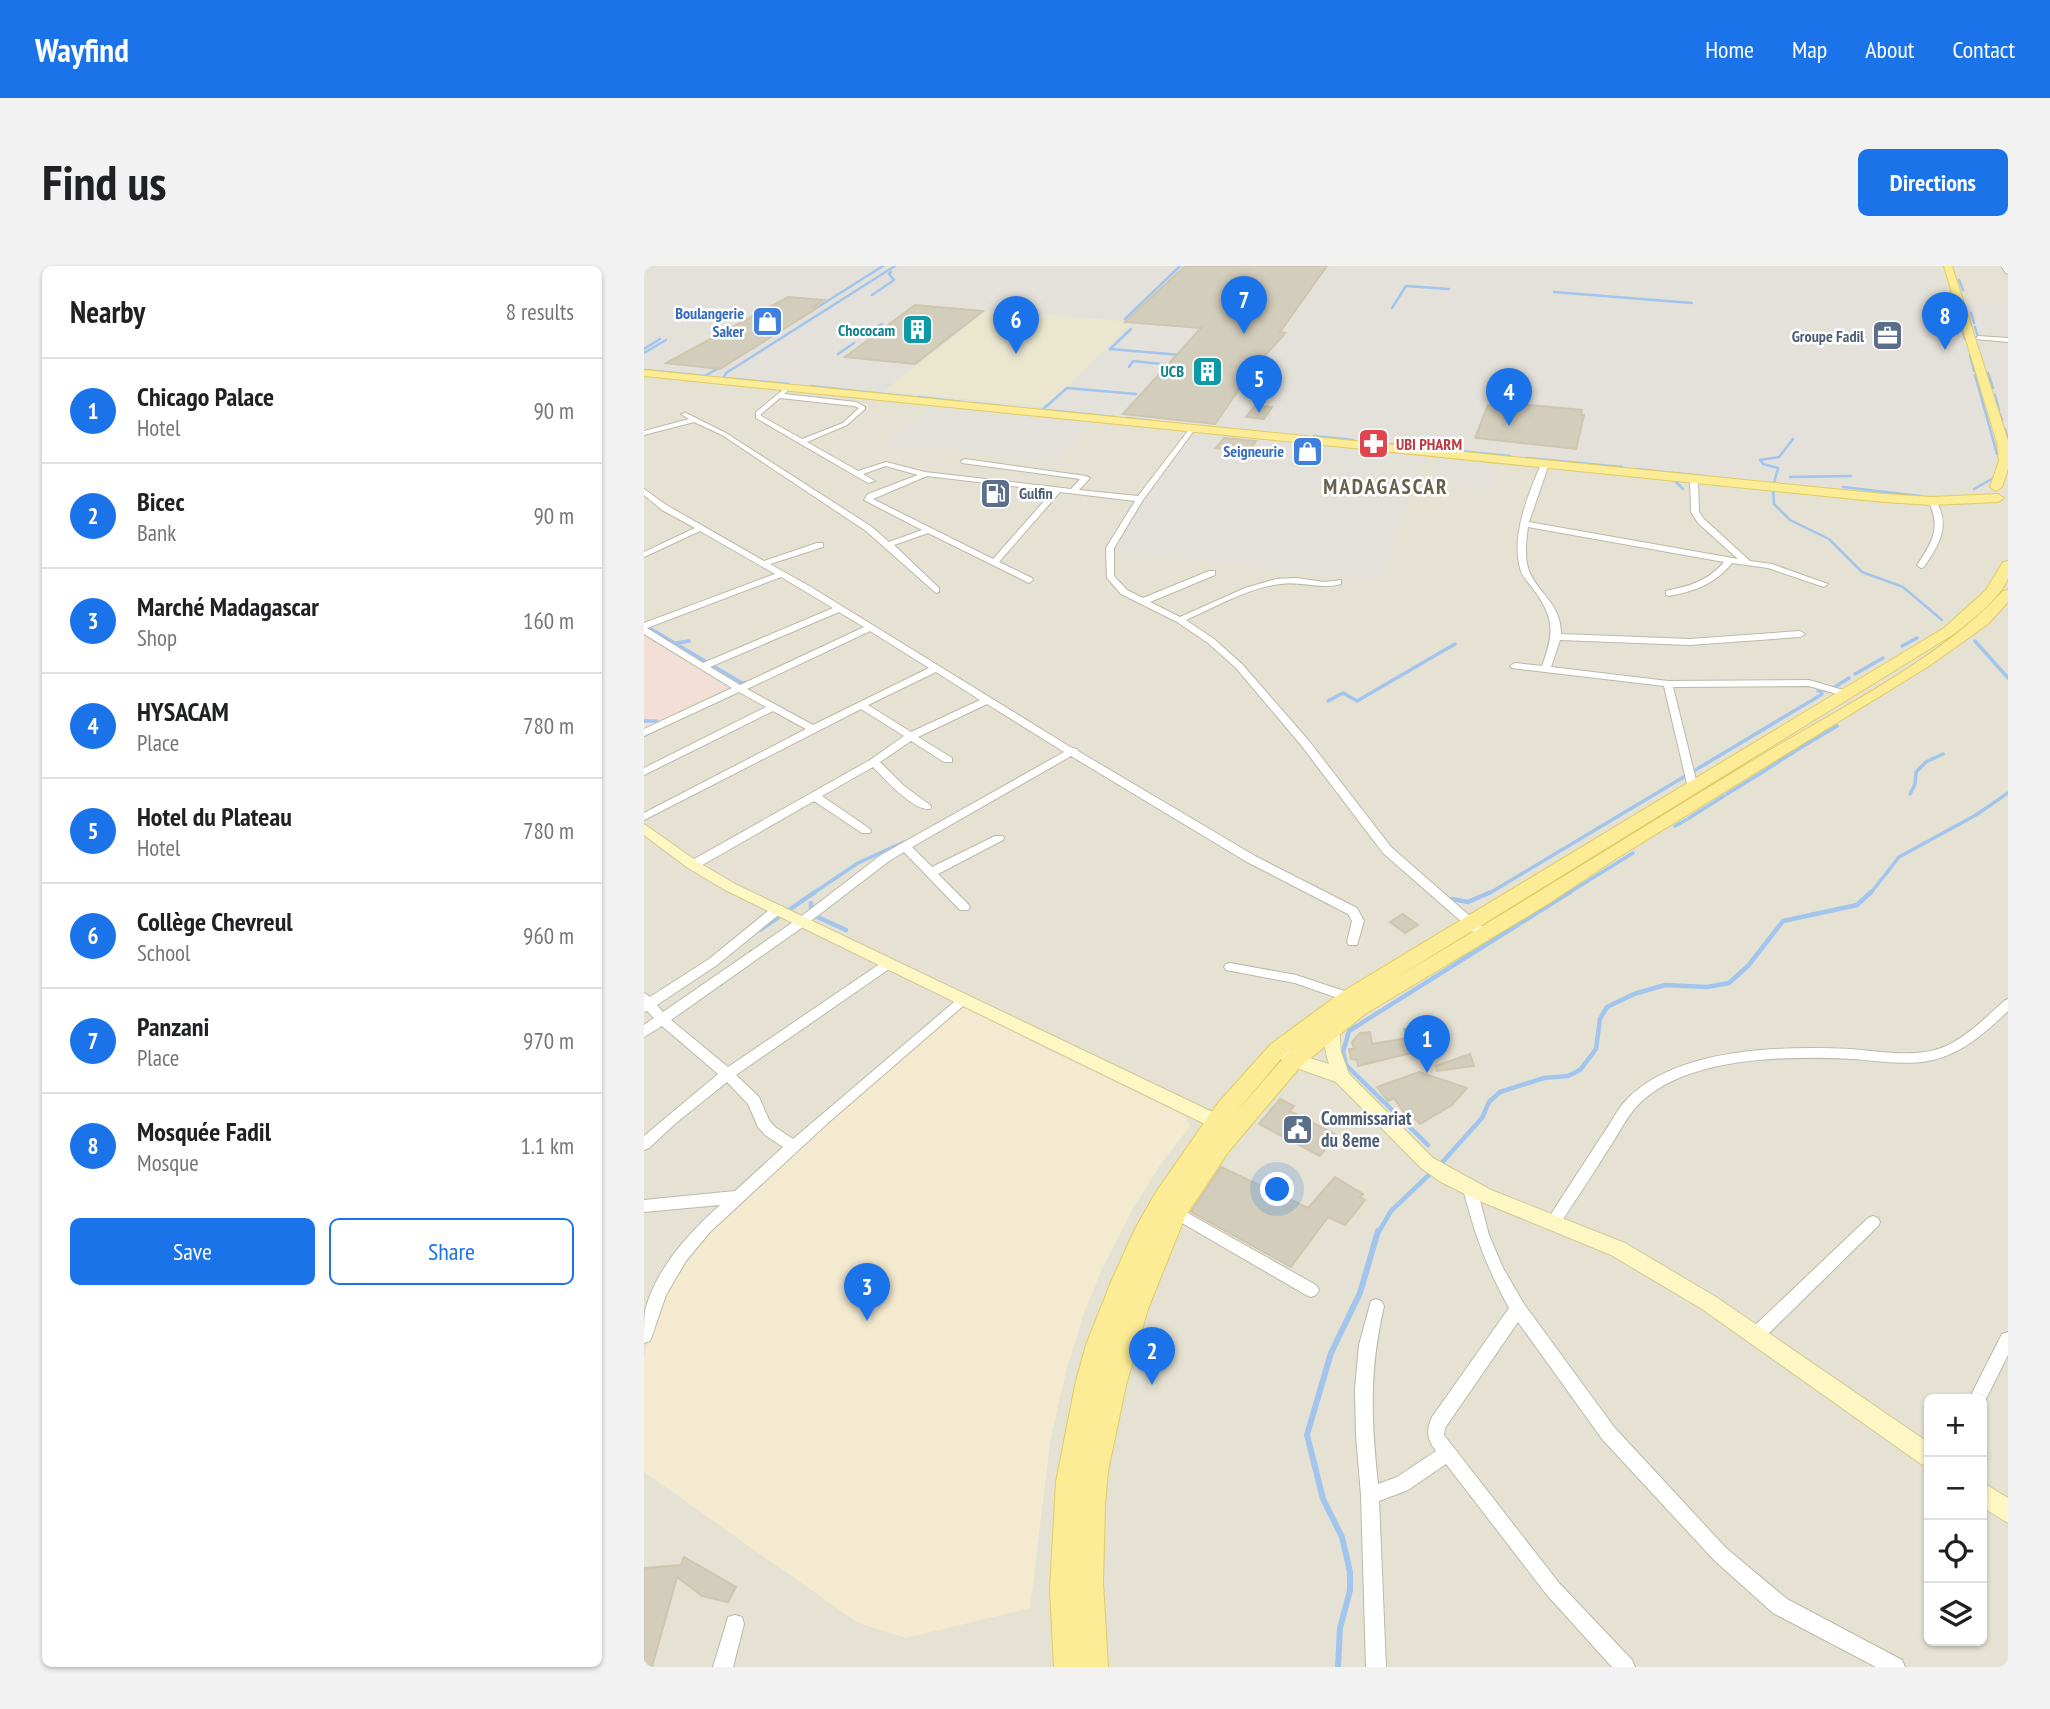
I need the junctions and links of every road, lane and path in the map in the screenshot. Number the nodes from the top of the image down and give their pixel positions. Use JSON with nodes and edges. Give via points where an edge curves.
{"nodes":[{"id":1,"x":1948,"y":266,"type":"edge"},
{"id":2,"x":1955,"y":266,"type":"edge"},
{"id":3,"x":2004,"y":266,"type":"edge"},
{"id":4,"x":2008,"y":272,"type":"edge"},
{"id":5,"x":1978,"y":338,"type":"junction"},
{"id":6,"x":2008,"y":340,"type":"edge"},
{"id":7,"x":644,"y":373,"type":"edge"},
{"id":8,"x":1986,"y":375,"type":"junction"},
{"id":9,"x":785,"y":391,"type":"junction"},
{"id":10,"x":684,"y":414,"type":"dead end"},
{"id":11,"x":694,"y":419,"type":"junction"},
{"id":12,"x":2005,"y":425,"type":"edge"},
{"id":13,"x":1193,"y":428,"type":"junction"},
{"id":14,"x":644,"y":433,"type":"edge"},
{"id":15,"x":800,"y":442,"type":"junction"},
{"id":16,"x":965,"y":461,"type":"dead end"},
{"id":17,"x":1545,"y":464,"type":"junction"},
{"id":18,"x":858,"y":473,"type":"junction"},
{"id":19,"x":925,"y":474,"type":"junction"},
{"id":20,"x":1694,"y":480,"type":"junction"},
{"id":21,"x":872,"y":481,"type":"dead end"},
{"id":22,"x":1059,"y":489,"type":"junction"},
{"id":23,"x":644,"y":491,"type":"edge"},
{"id":24,"x":1073,"y":491,"type":"junction"},
{"id":25,"x":2002,"y":495,"type":"edge"},
{"id":26,"x":1140,"y":499,"type":"junction"},
{"id":27,"x":1932,"y":501,"type":"junction"},
{"id":28,"x":1525,"y":524,"type":"junction"},
{"id":29,"x":701,"y":528,"type":"junction"},
{"id":30,"x":927,"y":531,"type":"junction"},
{"id":31,"x":890,"y":544,"type":"junction"},
{"id":32,"x":820,"y":545,"type":"dead end"},
{"id":33,"x":644,"y":555,"type":"edge"},
{"id":34,"x":1730,"y":560,"type":"junction"},
{"id":35,"x":765,"y":563,"type":"junction"},
{"id":36,"x":994,"y":563,"type":"junction"},
{"id":37,"x":1747,"y":563,"type":"junction"},
{"id":38,"x":1921,"y":565,"type":"dead end"},
{"id":39,"x":2008,"y":565,"type":"edge"},
{"id":40,"x":1212,"y":573,"type":"dead end"},
{"id":41,"x":782,"y":574,"type":"junction"},
{"id":42,"x":1029,"y":580,"type":"dead end"},
{"id":43,"x":1338,"y":582,"type":"dead end"},
{"id":44,"x":1824,"y":584,"type":"dead end"},
{"id":45,"x":936,"y":590,"type":"dead end"},
{"id":46,"x":1669,"y":593,"type":"dead end"},
{"id":47,"x":2008,"y":594,"type":"edge"},
{"id":48,"x":1142,"y":602,"type":"junction"},
{"id":49,"x":839,"y":609,"type":"junction"},
{"id":50,"x":644,"y":615,"type":"edge"},
{"id":51,"x":1180,"y":620,"type":"junction"},
{"id":52,"x":647,"y":626,"type":"edge"},
{"id":53,"x":870,"y":628,"type":"junction"},
{"id":54,"x":1800,"y":634,"type":"dead end"},
{"id":55,"x":1558,"y":637,"type":"junction"},
{"id":56,"x":703,"y":666,"type":"junction"},
{"id":57,"x":1515,"y":666,"type":"dead end"},
{"id":58,"x":935,"y":669,"type":"junction"},
{"id":59,"x":1545,"y":670,"type":"junction"},
{"id":60,"x":1668,"y":684,"type":"junction"},
{"id":61,"x":738,"y":688,"type":"junction"},
{"id":62,"x":1847,"y":694,"type":"junction"},
{"id":63,"x":987,"y":700,"type":"junction"},
{"id":64,"x":861,"y":705,"type":"junction"},
{"id":65,"x":774,"y":707,"type":"junction"},
{"id":66,"x":813,"y":729,"type":"junction"},
{"id":67,"x":644,"y":733,"type":"edge"},
{"id":68,"x":911,"y":736,"type":"junction"},
{"id":69,"x":1073,"y":751,"type":"junction"},
{"id":70,"x":948,"y":760,"type":"dead end"},
{"id":71,"x":874,"y":762,"type":"junction"},
{"id":72,"x":644,"y":772,"type":"edge"},
{"id":73,"x":1693,"y":788,"type":"junction"},
{"id":74,"x":814,"y":796,"type":"junction"},
{"id":75,"x":926,"y":807,"type":"dead end"},
{"id":76,"x":644,"y":817,"type":"edge"},
{"id":77,"x":644,"y":828,"type":"edge"},
{"id":78,"x":866,"y":831,"type":"dead end"},
{"id":79,"x":999,"y":838,"type":"dead end"},
{"id":80,"x":904,"y":846,"type":"junction"},
{"id":81,"x":692,"y":865,"type":"junction"},
{"id":82,"x":930,"y":873,"type":"junction"},
{"id":83,"x":964,"y":907,"type":"dead end"},
{"id":84,"x":788,"y":914,"type":"junction"},
{"id":85,"x":1476,"y":929,"type":"junction"},
{"id":86,"x":1353,"y":942,"type":"dead end"},
{"id":87,"x":888,"y":964,"type":"junction"},
{"id":88,"x":1230,"y":967,"type":"dead end"},
{"id":89,"x":1349,"y":997,"type":"junction"},
{"id":90,"x":964,"y":1000,"type":"junction"},
{"id":91,"x":2007,"y":1006,"type":"edge"},
{"id":92,"x":651,"y":1007,"type":"edge"},
{"id":93,"x":1325,"y":1023,"type":"junction"},
{"id":94,"x":644,"y":1032,"type":"edge"},
{"id":95,"x":1286,"y":1055,"type":"junction"},
{"id":96,"x":728,"y":1075,"type":"junction"},
{"id":97,"x":1342,"y":1077,"type":"junction"},
{"id":98,"x":1217,"y":1122,"type":"junction"},
{"id":99,"x":644,"y":1144,"type":"edge"},
{"id":100,"x":793,"y":1146,"type":"junction"},
{"id":101,"x":1470,"y":1189,"type":"junction"},
{"id":102,"x":738,"y":1196,"type":"junction"},
{"id":103,"x":644,"y":1206,"type":"edge"},
{"id":104,"x":1175,"y":1212,"type":"junction"},
{"id":105,"x":1873,"y":1222,"type":"dead end"},
{"id":106,"x":1553,"y":1223,"type":"junction"},
{"id":107,"x":1311,"y":1290,"type":"dead end"},
{"id":108,"x":1376,"y":1306,"type":"dead end"},
{"id":109,"x":1518,"y":1309,"type":"junction"},
{"id":110,"x":644,"y":1336,"type":"edge"},
{"id":111,"x":1755,"y":1336,"type":"junction"},
{"id":112,"x":2008,"y":1339,"type":"edge"},
{"id":113,"x":1980,"y":1394,"type":"edge"},
{"id":114,"x":1448,"y":1453,"type":"junction"},
{"id":115,"x":1924,"y":1453,"type":"edge"},
{"id":116,"x":1370,"y":1495,"type":"junction"},
{"id":117,"x":1987,"y":1497,"type":"edge"},
{"id":118,"x":2008,"y":1512,"type":"edge"},
{"id":119,"x":735,"y":1624,"type":"dead end"},
{"id":120,"x":723,"y":1667,"type":"edge"},
{"id":121,"x":1069,"y":1667,"type":"edge"},
{"id":122,"x":1093,"y":1667,"type":"edge"},
{"id":123,"x":1377,"y":1667,"type":"edge"},
{"id":124,"x":1625,"y":1667,"type":"edge"},
{"id":125,"x":1895,"y":1667,"type":"edge"}],
"edges":[{"from":1,"to":8,"type":"main road"},
{"from":2,"to":5,"type":"main road"},
{"from":3,"to":4,"type":"street"},
{"from":5,"to":6,"type":"street"},
{"from":5,"to":8,"type":"main road"},
{"from":7,"to":9,"type":"main road"},
{"from":8,"to":12,"type":"main road"},
{"from":9,"to":13,"type":"main road"},
{"from":9,"to":15,"type":"street","via":[[757,415]]},
{"from":9,"to":15,"type":"street","via":[[863,408],[845,424]]},
{"from":10,"to":11,"type":"street"},
{"from":11,"to":14,"type":"street"},
{"from":11,"to":31,"type":"street"},
{"from":12,"to":25,"type":"main road"},
{"from":13,"to":17,"type":"main road"},
{"from":13,"to":26,"type":"street"},
{"from":15,"to":18,"type":"street"},
{"from":16,"to":24,"type":"street","via":[[1086,478]]},
{"from":17,"to":20,"type":"main road"},
{"from":17,"to":28,"type":"street"},
{"from":18,"to":19,"type":"street","via":[[886,464]]},
{"from":18,"to":21,"type":"street"},
{"from":19,"to":22,"type":"street"},
{"from":19,"to":30,"type":"street","via":[[868,500]]},
{"from":20,"to":27,"type":"main road"},
{"from":20,"to":37,"type":"street","via":[[1695,512]]},
{"from":22,"to":24,"type":"street"},
{"from":22,"to":36,"type":"street"},
{"from":23,"to":29,"type":"street"},
{"from":24,"to":26,"type":"street"},
{"from":25,"to":27,"type":"main road"},
{"from":26,"to":48,"type":"street","via":[[1110,548],[1108,567],[1116,585]]},
{"from":27,"to":38,"type":"street","via":[[1937,509],[1938,537]]},
{"from":28,"to":34,"type":"street"},
{"from":28,"to":55,"type":"street","via":[[1523,565],[1554,613]]},
{"from":29,"to":33,"type":"street"},
{"from":29,"to":35,"type":"street"},
{"from":30,"to":31,"type":"street"},
{"from":30,"to":36,"type":"street"},
{"from":31,"to":45,"type":"street"},
{"from":32,"to":35,"type":"street"},
{"from":34,"to":37,"type":"street"},
{"from":34,"to":46,"type":"street","via":[[1706,584]]},
{"from":35,"to":41,"type":"street"},
{"from":36,"to":42,"type":"street"},
{"from":37,"to":44,"type":"street"},
{"from":39,"to":62,"type":"main road","via":[[1970,615]]},
{"from":40,"to":48,"type":"street"},
{"from":41,"to":49,"type":"street"},
{"from":41,"to":52,"type":"street"},
{"from":43,"to":51,"type":"street","via":[[1322,586],[1284,580],[1237,594]]},
{"from":47,"to":85,"type":"main road","via":[[1983,621],[1924,663]]},
{"from":48,"to":51,"type":"street"},
{"from":49,"to":53,"type":"street"},
{"from":49,"to":56,"type":"street"},
{"from":50,"to":52,"type":"street"},
{"from":51,"to":85,"type":"street","via":[[1239,666],[1387,850]]},
{"from":52,"to":56,"type":"street"},
{"from":53,"to":58,"type":"street"},
{"from":53,"to":61,"type":"street"},
{"from":54,"to":55,"type":"street","via":[[1690,642]]},
{"from":55,"to":59,"type":"street"},
{"from":56,"to":61,"type":"street"},
{"from":57,"to":59,"type":"street"},
{"from":58,"to":63,"type":"street"},
{"from":58,"to":64,"type":"street"},
{"from":59,"to":60,"type":"street"},
{"from":60,"to":62,"type":"street","via":[[1809,683]]},
{"from":60,"to":73,"type":"street"},
{"from":61,"to":65,"type":"street"},
{"from":61,"to":67,"type":"street"},
{"from":62,"to":73,"type":"main road"},
{"from":63,"to":68,"type":"street"},
{"from":63,"to":69,"type":"street"},
{"from":64,"to":66,"type":"street"},
{"from":64,"to":68,"type":"street"},
{"from":65,"to":66,"type":"street"},
{"from":65,"to":72,"type":"street"},
{"from":66,"to":76,"type":"street"},
{"from":68,"to":70,"type":"street"},
{"from":68,"to":71,"type":"street"},
{"from":69,"to":80,"type":"street"},
{"from":69,"to":86,"type":"street","via":[[1251,859],[1353,911],[1358,921]]},
{"from":71,"to":74,"type":"street"},
{"from":71,"to":75,"type":"street"},
{"from":73,"to":85,"type":"main road"},
{"from":74,"to":78,"type":"street"},
{"from":74,"to":81,"type":"street"},
{"from":77,"to":81,"type":"street"},
{"from":79,"to":82,"type":"street"},
{"from":80,"to":82,"type":"street"},
{"from":80,"to":84,"type":"street"},
{"from":81,"to":84,"type":"street"},
{"from":82,"to":83,"type":"street"},
{"from":84,"to":87,"type":"street"},
{"from":84,"to":92,"type":"street"},
{"from":84,"to":92,"type":"street"},
{"from":85,"to":89,"type":"main road"},
{"from":85,"to":93,"type":"main road"},
{"from":87,"to":90,"type":"street"},
{"from":87,"to":96,"type":"street"},
{"from":88,"to":89,"type":"street","via":[[1296,979]]},
{"from":89,"to":93,"type":"main road"},
{"from":90,"to":98,"type":"street"},
{"from":90,"to":100,"type":"street"},
{"from":91,"to":106,"type":"street","via":[[1954,1048],[1934,1055],[1770,1052],[1732,1058],[1664,1080],[1631,1103]]},
{"from":92,"to":94,"type":"street"},
{"from":92,"to":96,"type":"street"},
{"from":93,"to":95,"type":"main road"},
{"from":93,"to":97,"type":"street"},
{"from":95,"to":97,"type":"street"},
{"from":95,"to":98,"type":"main road"},
{"from":95,"to":104,"type":"main road"},
{"from":96,"to":99,"type":"street"},
{"from":96,"to":100,"type":"street","via":[[754,1101],[770,1131]]},
{"from":97,"to":101,"type":"street","via":[[1427,1163]]},
{"from":98,"to":121,"type":"main road","via":[[1184,1166],[1143,1236],[1089,1381],[1076,1440],[1065,1535]]},
{"from":100,"to":102,"type":"street"},
{"from":101,"to":106,"type":"street"},
{"from":101,"to":109,"type":"street","via":[[1482,1235]]},
{"from":102,"to":103,"type":"street"},
{"from":102,"to":110,"type":"street","via":[[681,1255],[659,1292]]},
{"from":104,"to":107,"type":"street"},
{"from":104,"to":122,"type":"main road","via":[[1122,1351],[1095,1471],[1089,1570]]},
{"from":105,"to":111,"type":"street"},
{"from":106,"to":111,"type":"street","via":[[1618,1249]]},
{"from":108,"to":116,"type":"street","via":[[1363,1389]]},
{"from":109,"to":114,"type":"street","via":[[1438,1423],[1437,1439]]},
{"from":109,"to":125,"type":"street","via":[[1608,1433],[1720,1554],[1780,1606]]},
{"from":111,"to":115,"type":"street"},
{"from":112,"to":113,"type":"street"},
{"from":114,"to":116,"type":"street","via":[[1402,1484]]},
{"from":114,"to":124,"type":"street","via":[[1553,1589]]},
{"from":116,"to":123,"type":"street"},
{"from":117,"to":118,"type":"street"},
{"from":119,"to":120,"type":"street"}]}
